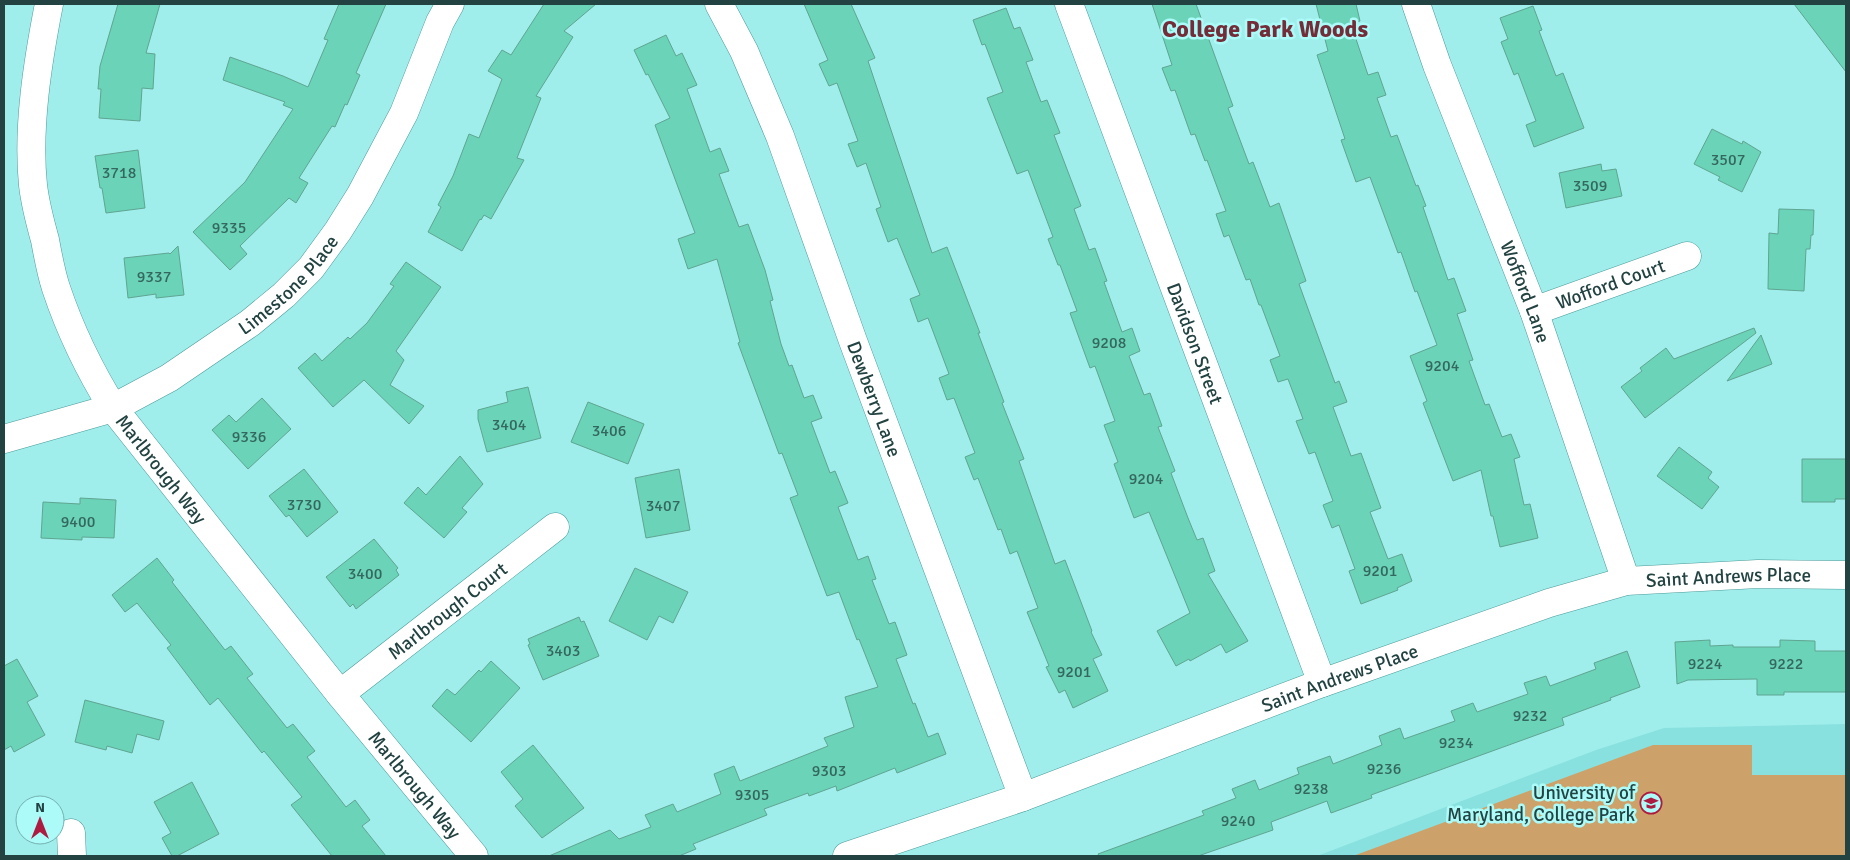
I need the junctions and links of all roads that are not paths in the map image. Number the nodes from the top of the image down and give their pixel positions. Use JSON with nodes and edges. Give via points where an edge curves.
{"nodes":[{"id":1,"x":49,"y":4,"type":"edge"},
{"id":2,"x":450,"y":4,"type":"edge"},
{"id":3,"x":719,"y":4,"type":"edge"},
{"id":4,"x":1069,"y":4,"type":"edge"},
{"id":5,"x":1416,"y":4,"type":"edge"},
{"id":6,"x":1687,"y":256,"type":"dead end"},
{"id":7,"x":1534,"y":312,"type":"junction"},
{"id":8,"x":114,"y":408,"type":"junction"},
{"id":9,"x":4,"y":439,"type":"edge"},
{"id":10,"x":555,"y":527,"type":"dead end"},
{"id":11,"x":1846,"y":575,"type":"edge"},
{"id":12,"x":1626,"y":581,"type":"junction"},
{"id":13,"x":1322,"y":682,"type":"junction"},
{"id":14,"x":340,"y":694,"type":"junction"},
{"id":15,"x":1023,"y":797,"type":"junction"},
{"id":16,"x":474,"y":856,"type":"edge"},
{"id":17,"x":847,"y":856,"type":"edge"}],
"edges":[{"from":1,"to":8,"type":"street","name":"Marlbrough Way","via":[[40,49],[32,133],[33,185],[56,288],[79,345]]},
{"from":2,"to":8,"type":"street","name":"Limestone Place","via":[[394,135],[360,196],[311,268],[250,323],[169,378]]},
{"from":3,"to":15,"type":"street","name":"Dewberry Lane","via":[[744,51],[780,136]]},
{"from":4,"to":13,"type":"street","name":"Davidson Street"},
{"from":5,"to":7,"type":"street","name":"Wofford Lane"},
{"from":6,"to":7,"type":"street","name":"Wofford Court"},
{"from":7,"to":12,"type":"street","name":"Wofford Lane"},
{"from":8,"to":9,"type":"street","name":"Limestone Place"},
{"from":8,"to":14,"type":"street","name":"Marlbrough Way"},
{"from":10,"to":14,"type":"street","name":"Marlbrough Court"},
{"from":11,"to":12,"type":"street","name":"Saint Andrews Place","via":[[1758,574]]},
{"from":12,"to":13,"type":"street","name":"Saint Andrews Place","via":[[1548,603]]},
{"from":13,"to":15,"type":"street","name":"Saint Andrews Place"},
{"from":14,"to":16,"type":"street","name":"Marlbrough Way"},
{"from":15,"to":17,"type":"street","name":"Saint Andrews Place"}]}
